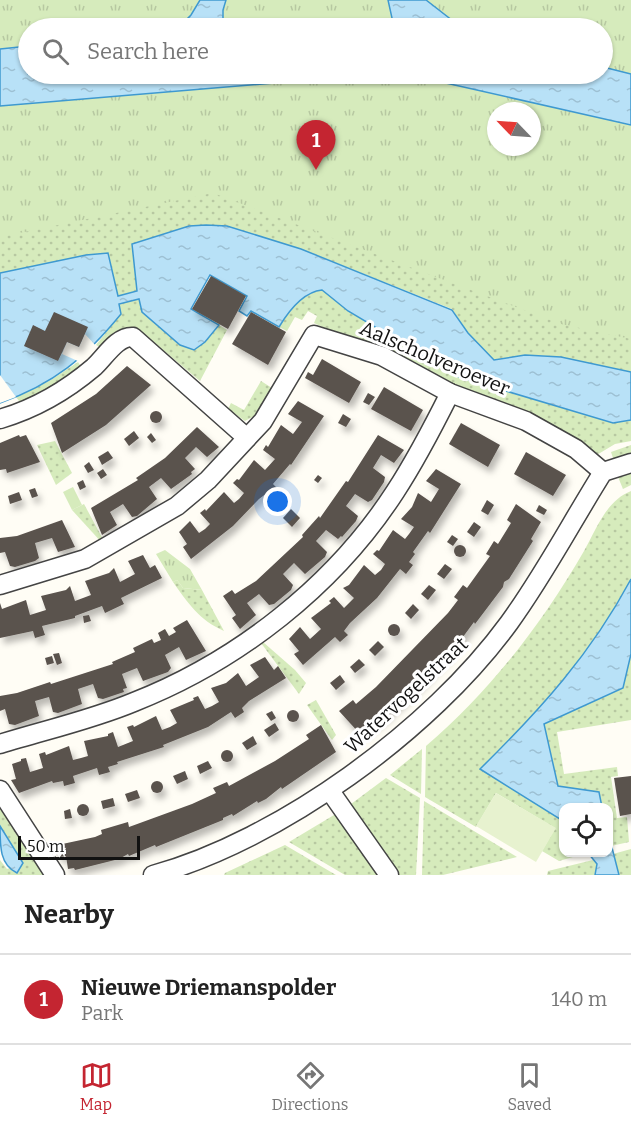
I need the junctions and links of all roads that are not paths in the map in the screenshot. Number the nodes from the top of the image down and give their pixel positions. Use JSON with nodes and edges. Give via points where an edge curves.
{"nodes":[{"id":1,"x":450,"y":393,"type":"junction"},
{"id":2,"x":0,"y":419,"type":"edge"},
{"id":3,"x":247,"y":438,"type":"junction"},
{"id":4,"x":631,"y":463,"type":"edge"},
{"id":5,"x":603,"y":472,"type":"junction"},
{"id":6,"x":0,"y":585,"type":"edge"},
{"id":7,"x":0,"y":744,"type":"edge"},
{"id":8,"x":0,"y":790,"type":"edge"},
{"id":9,"x":330,"y":791,"type":"junction"},
{"id":10,"x":55,"y":875,"type":"edge"},
{"id":11,"x":153,"y":875,"type":"edge"},
{"id":12,"x":389,"y":875,"type":"edge"}],
"edges":[{"from":1,"to":3,"type":"street","name":"Aalscholveroever","via":[[382,356],[314,335],[263,421]]},
{"from":1,"to":5,"type":"street","name":"Aalscholveroever","via":[[556,437]]},
{"from":1,"to":7,"type":"street","via":[[405,477],[363,534],[298,601],[257,636],[197,674],[134,703]]},
{"from":2,"to":3,"type":"street","via":[[65,388],[121,340],[133,337]]},
{"from":3,"to":6,"type":"street","via":[[208,480],[142,528],[85,559]]},
{"from":4,"to":5,"type":"street"},
{"from":5,"to":9,"type":"street","name":"Watervogelstraat","via":[[544,571],[488,650],[414,724]]},
{"from":8,"to":10,"type":"street"},
{"from":9,"to":11,"type":"street","name":"Watervogelstraat","via":[[212,853]]},
{"from":9,"to":12,"type":"street"}]}
